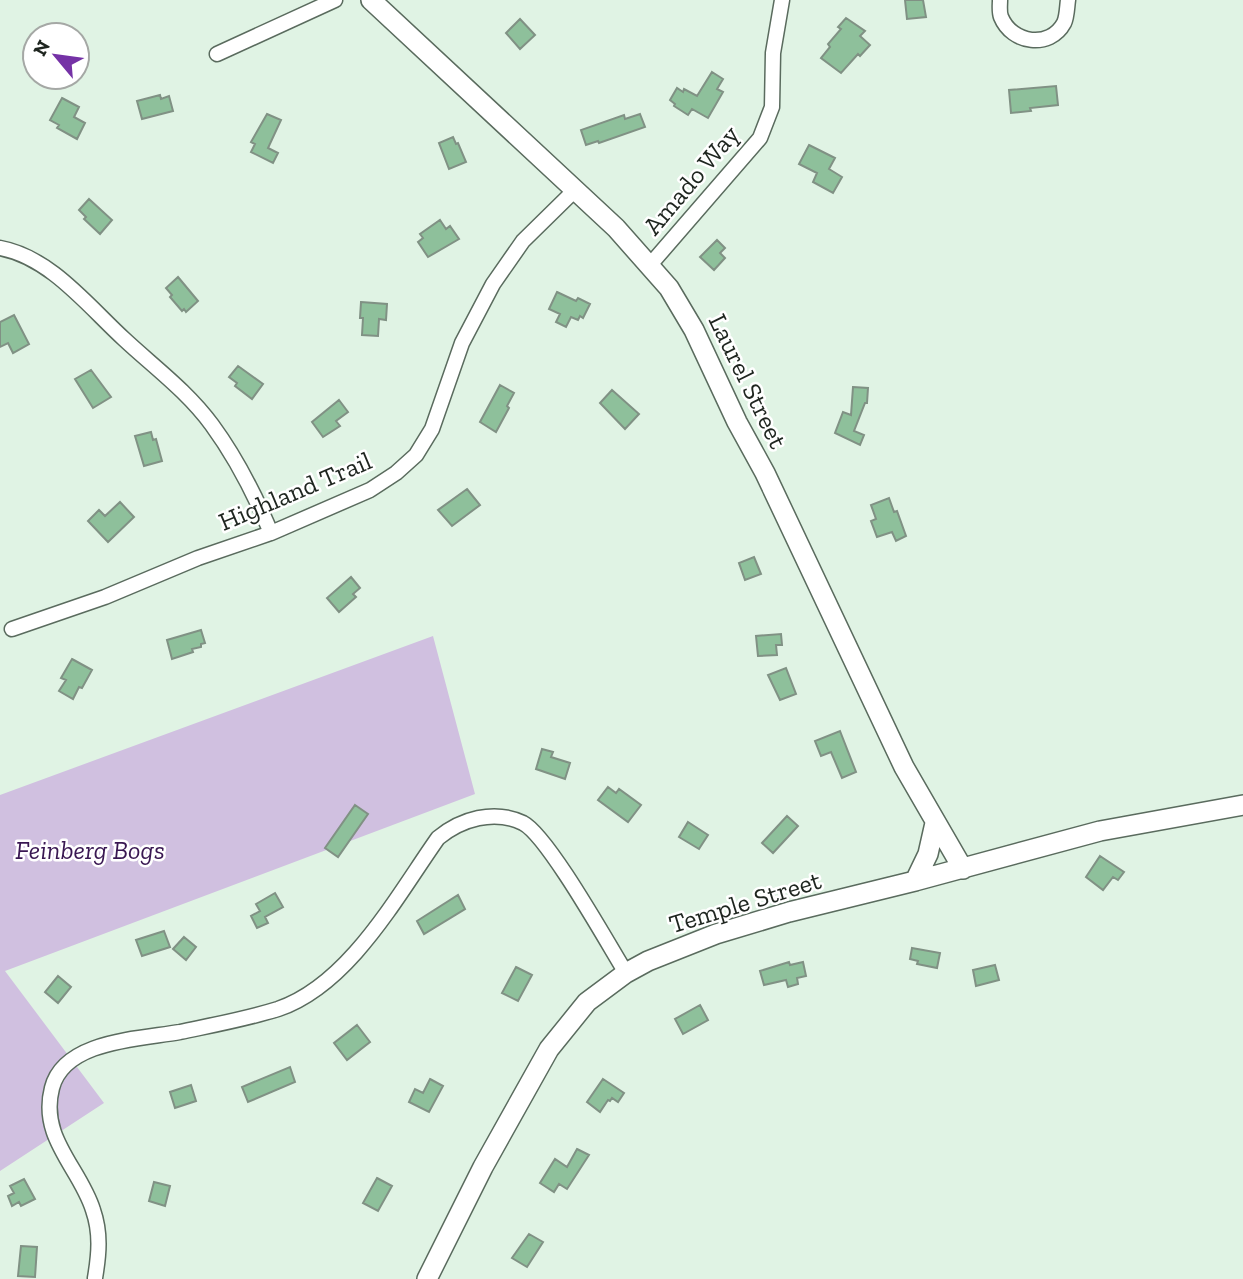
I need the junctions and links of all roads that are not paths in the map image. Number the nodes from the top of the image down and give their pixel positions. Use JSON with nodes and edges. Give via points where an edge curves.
{"nodes":[{"id":1,"x":335,"y":0,"type":"edge"},
{"id":2,"x":371,"y":0,"type":"edge"},
{"id":3,"x":782,"y":0,"type":"edge"},
{"id":4,"x":1000,"y":0,"type":"edge"},
{"id":5,"x":1068,"y":0,"type":"edge"},
{"id":6,"x":217,"y":54,"type":"dead end"},
{"id":7,"x":575,"y":190,"type":"junction"},
{"id":8,"x":0,"y":248,"type":"edge"},
{"id":9,"x":650,"y":265,"type":"junction"},
{"id":10,"x":271,"y":533,"type":"junction"},
{"id":11,"x":12,"y":629,"type":"dead end"},
{"id":12,"x":1243,"y":805,"type":"edge"},
{"id":13,"x":935,"y":823,"type":"junction"},
{"id":14,"x":963,"y":869,"type":"junction"},
{"id":15,"x":915,"y":881,"type":"junction"},
{"id":16,"x":626,"y":973,"type":"junction"},
{"id":17,"x":95,"y":1278,"type":"edge"},
{"id":18,"x":426,"y":1279,"type":"edge"}],
"edges":[{"from":1,"to":6,"type":"street"},
{"from":2,"to":7,"type":"main road","name":"Laurel Street"},
{"from":3,"to":9,"type":"street","name":"Amado Way","via":[[773,53],[772,107],[760,138]]},
{"from":4,"to":5,"type":"street","via":[[1000,16],[1012,33],[1033,42],[1051,37],[1065,22]]},
{"from":7,"to":9,"type":"main road","name":"Laurel Street"},
{"from":7,"to":10,"type":"street","name":"Highland Trail","via":[[523,241],[493,284],[462,343],[438,415],[416,455],[370,490]]},
{"from":8,"to":10,"type":"street","via":[[16,251],[58,278],[188,397],[229,449]]},
{"from":9,"to":13,"type":"main road","name":"Laurel Street","via":[[694,330]]},
{"from":10,"to":11,"type":"street","name":"Highland Trail"},
{"from":12,"to":14,"type":"main road","name":"Temple Street","via":[[1088,834]]},
{"from":13,"to":14,"type":"main road","name":"Laurel Street"},
{"from":13,"to":15,"type":"main road"},
{"from":14,"to":15,"type":"main road","name":"Temple Street"},
{"from":15,"to":16,"type":"main road","name":"Temple Street","via":[[759,920],[671,951]]},
{"from":16,"to":17,"type":"street","via":[[534,832],[524,824],[498,817],[453,826],[438,838],[363,942],[309,993],[243,1018],[112,1042],[76,1058],[56,1076],[50,1117],[59,1146],[96,1220]]},
{"from":16,"to":18,"type":"main road","name":"Temple Street","via":[[587,1002],[549,1049]]}]}
